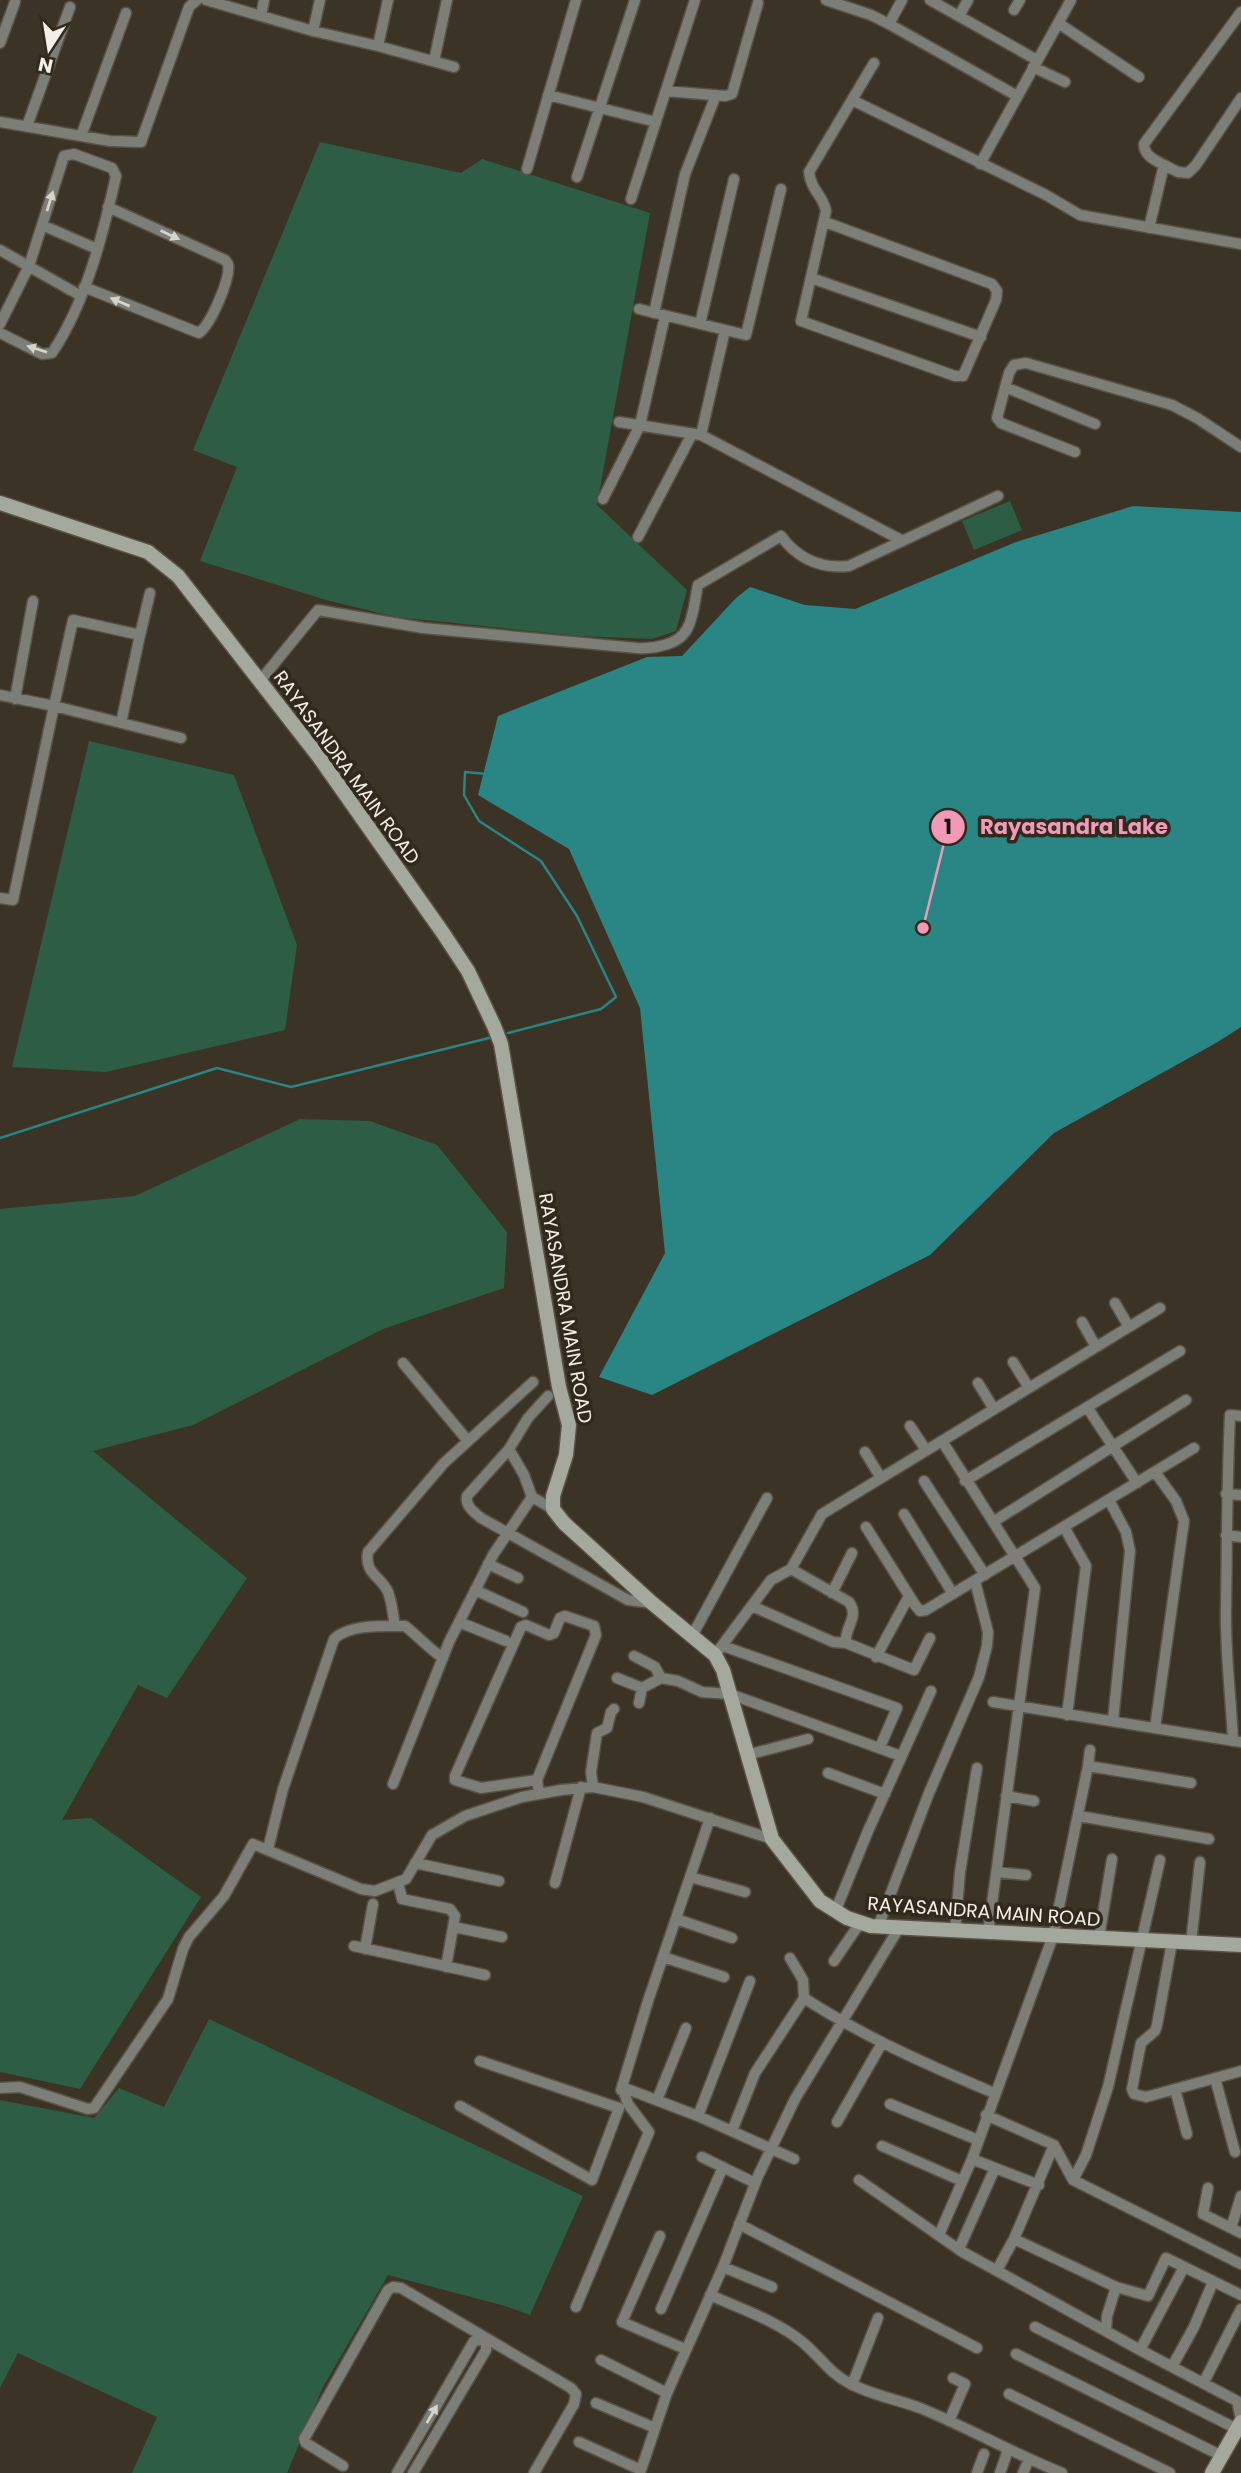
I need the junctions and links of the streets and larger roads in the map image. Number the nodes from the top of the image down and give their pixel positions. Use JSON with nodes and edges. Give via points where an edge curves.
{"nodes":[{"id":1,"x":197,"y":0,"type":"edge"},
{"id":2,"x":207,"y":0,"type":"edge"},
{"id":3,"x":264,"y":0,"type":"edge"},
{"id":4,"x":320,"y":0,"type":"edge"},
{"id":5,"x":388,"y":0,"type":"edge"},
{"id":6,"x":447,"y":0,"type":"edge"},
{"id":7,"x":576,"y":0,"type":"edge"},
{"id":8,"x":635,"y":0,"type":"edge"},
{"id":9,"x":695,"y":0,"type":"edge"},
{"id":10,"x":826,"y":0,"type":"edge"},
{"id":11,"x":902,"y":0,"type":"edge"},
{"id":12,"x":930,"y":0,"type":"edge"},
{"id":13,"x":968,"y":0,"type":"edge"},
{"id":14,"x":1071,"y":0,"type":"edge"},
{"id":15,"x":15,"y":2,"type":"dead end"},
{"id":16,"x":758,"y":3,"type":"dead end"},
{"id":17,"x":70,"y":7,"type":"dead end"},
{"id":18,"x":126,"y":13,"type":"dead end"},
{"id":19,"x":261,"y":16,"type":"junction"},
{"id":20,"x":959,"y":16,"type":"junction"},
{"id":21,"x":1240,"y":16,"type":"edge"},
{"id":22,"x":1058,"y":23,"type":"junction"},
{"id":23,"x":889,"y":24,"type":"junction"},
{"id":24,"x":313,"y":30,"type":"junction"},
{"id":25,"x":0,"y":43,"type":"edge"},
{"id":26,"x":378,"y":46,"type":"junction"},
{"id":27,"x":434,"y":61,"type":"junction"},
{"id":28,"x":874,"y":62,"type":"dead end"},
{"id":29,"x":1035,"y":63,"type":"junction"},
{"id":30,"x":454,"y":67,"type":"dead end"},
{"id":31,"x":1139,"y":77,"type":"dead end"},
{"id":32,"x":1065,"y":82,"type":"dead end"},
{"id":33,"x":666,"y":91,"type":"junction"},
{"id":34,"x":548,"y":95,"type":"junction"},
{"id":35,"x":716,"y":95,"type":"junction"},
{"id":36,"x":1017,"y":96,"type":"junction"},
{"id":37,"x":1241,"y":99,"type":"edge"},
{"id":38,"x":852,"y":100,"type":"junction"},
{"id":39,"x":600,"y":108,"type":"junction"},
{"id":40,"x":0,"y":122,"type":"edge"},
{"id":41,"x":656,"y":122,"type":"junction"},
{"id":42,"x":27,"y":127,"type":"junction"},
{"id":43,"x":81,"y":136,"type":"junction"},
{"id":44,"x":980,"y":164,"type":"junction"},
{"id":45,"x":1164,"y":165,"type":"junction"},
{"id":46,"x":527,"y":169,"type":"dead end"},
{"id":47,"x":578,"y":177,"type":"dead end"},
{"id":48,"x":734,"y":179,"type":"dead end"},
{"id":49,"x":781,"y":189,"type":"dead end"},
{"id":50,"x":631,"y":199,"type":"dead end"},
{"id":51,"x":108,"y":207,"type":"junction"},
{"id":52,"x":825,"y":222,"type":"junction"},
{"id":53,"x":43,"y":225,"type":"junction"},
{"id":54,"x":1150,"y":228,"type":"junction"},
{"id":55,"x":1241,"y":244,"type":"edge"},
{"id":56,"x":97,"y":249,"type":"junction"},
{"id":57,"x":0,"y":250,"type":"edge"},
{"id":58,"x":30,"y":266,"type":"junction"},
{"id":59,"x":811,"y":278,"type":"junction"},
{"id":60,"x":82,"y":291,"type":"junction"},
{"id":61,"x":639,"y":309,"type":"dead end"},
{"id":62,"x":659,"y":314,"type":"junction"},
{"id":63,"x":0,"y":324,"type":"edge"},
{"id":64,"x":700,"y":324,"type":"junction"},
{"id":65,"x":725,"y":330,"type":"junction"},
{"id":66,"x":0,"y":333,"type":"edge"},
{"id":67,"x":981,"y":337,"type":"junction"},
{"id":68,"x":1005,"y":387,"type":"junction"},
{"id":69,"x":619,"y":422,"type":"dead end"},
{"id":70,"x":1096,"y":424,"type":"dead end"},
{"id":71,"x":640,"y":425,"type":"junction"},
{"id":72,"x":696,"y":435,"type":"junction"},
{"id":73,"x":1241,"y":447,"type":"edge"},
{"id":74,"x":1075,"y":452,"type":"dead end"},
{"id":75,"x":998,"y":496,"type":"dead end"},
{"id":76,"x":603,"y":499,"type":"dead end"},
{"id":77,"x":0,"y":503,"type":"edge"},
{"id":78,"x":638,"y":537,"type":"dead end"},
{"id":79,"x":903,"y":541,"type":"junction"},
{"id":80,"x":150,"y":593,"type":"dead end"},
{"id":81,"x":33,"y":601,"type":"dead end"},
{"id":82,"x":140,"y":635,"type":"junction"},
{"id":83,"x":260,"y":681,"type":"junction"},
{"id":84,"x":0,"y":695,"type":"edge"},
{"id":85,"x":15,"y":699,"type":"junction"},
{"id":86,"x":54,"y":706,"type":"junction"},
{"id":87,"x":121,"y":723,"type":"junction"},
{"id":88,"x":181,"y":738,"type":"dead end"},
{"id":89,"x":0,"y":898,"type":"edge"},
{"id":90,"x":1115,"y":1303,"type":"dead end"},
{"id":91,"x":1160,"y":1308,"type":"dead end"},
{"id":92,"x":1082,"y":1322,"type":"dead end"},
{"id":93,"x":1129,"y":1327,"type":"junction"},
{"id":94,"x":1096,"y":1347,"type":"junction"},
{"id":95,"x":1180,"y":1351,"type":"dead end"},
{"id":96,"x":1013,"y":1362,"type":"dead end"},
{"id":97,"x":403,"y":1363,"type":"dead end"},
{"id":98,"x":533,"y":1382,"type":"dead end"},
{"id":99,"x":978,"y":1383,"type":"dead end"},
{"id":100,"x":1029,"y":1388,"type":"junction"},
{"id":101,"x":548,"y":1396,"type":"dead end"},
{"id":102,"x":1186,"y":1400,"type":"dead end"},
{"id":103,"x":1087,"y":1407,"type":"junction"},
{"id":104,"x":994,"y":1409,"type":"junction"},
{"id":105,"x":1241,"y":1416,"type":"edge"},
{"id":106,"x":910,"y":1426,"type":"dead end"},
{"id":107,"x":468,"y":1441,"type":"junction"},
{"id":108,"x":942,"y":1441,"type":"junction"},
{"id":109,"x":1113,"y":1446,"type":"junction"},
{"id":110,"x":1194,"y":1448,"type":"dead end"},
{"id":111,"x":509,"y":1449,"type":"junction"},
{"id":112,"x":926,"y":1450,"type":"junction"},
{"id":113,"x":865,"y":1452,"type":"dead end"},
{"id":114,"x":1155,"y":1472,"type":"junction"},
{"id":115,"x":881,"y":1478,"type":"junction"},
{"id":116,"x":924,"y":1481,"type":"dead end"},
{"id":117,"x":965,"y":1481,"type":"junction"},
{"id":118,"x":1137,"y":1483,"type":"junction"},
{"id":119,"x":1226,"y":1494,"type":"junction"},
{"id":120,"x":1241,"y":1495,"type":"edge"},
{"id":121,"x":532,"y":1497,"type":"junction"},
{"id":122,"x":767,"y":1498,"type":"dead end"},
{"id":123,"x":1108,"y":1500,"type":"junction"},
{"id":124,"x":553,"y":1509,"type":"junction"},
{"id":125,"x":904,"y":1514,"type":"dead end"},
{"id":126,"x":993,"y":1522,"type":"junction"},
{"id":127,"x":866,"y":1527,"type":"dead end"},
{"id":128,"x":1064,"y":1527,"type":"junction"},
{"id":129,"x":508,"y":1532,"type":"junction"},
{"id":130,"x":1226,"y":1535,"type":"junction"},
{"id":131,"x":1241,"y":1537,"type":"edge"},
{"id":132,"x":852,"y":1553,"type":"dead end"},
{"id":133,"x":1015,"y":1556,"type":"junction"},
{"id":134,"x":488,"y":1564,"type":"junction"},
{"id":135,"x":791,"y":1569,"type":"junction"},
{"id":136,"x":985,"y":1575,"type":"junction"},
{"id":137,"x":1228,"y":1576,"type":"junction"},
{"id":138,"x":518,"y":1578,"type":"dead end"},
{"id":139,"x":1241,"y":1579,"type":"edge"},
{"id":140,"x":975,"y":1581,"type":"junction"},
{"id":141,"x":475,"y":1590,"type":"junction"},
{"id":142,"x":832,"y":1593,"type":"junction"},
{"id":143,"x":953,"y":1594,"type":"junction"},
{"id":144,"x":909,"y":1596,"type":"junction"},
{"id":145,"x":652,"y":1603,"type":"junction"},
{"id":146,"x":752,"y":1606,"type":"junction"},
{"id":147,"x":523,"y":1612,"type":"dead end"},
{"id":148,"x":459,"y":1622,"type":"junction"},
{"id":149,"x":395,"y":1626,"type":"junction"},
{"id":150,"x":692,"y":1636,"type":"junction"},
{"id":151,"x":930,"y":1638,"type":"dead end"},
{"id":152,"x":506,"y":1641,"type":"dead end"},
{"id":153,"x":846,"y":1643,"type":"junction"},
{"id":154,"x":719,"y":1651,"type":"junction"},
{"id":155,"x":634,"y":1656,"type":"dead end"},
{"id":156,"x":876,"y":1657,"type":"junction"},
{"id":157,"x":443,"y":1658,"type":"junction"},
{"id":158,"x":617,"y":1678,"type":"dead end"},
{"id":159,"x":661,"y":1678,"type":"junction"},
{"id":160,"x":642,"y":1688,"type":"junction"},
{"id":161,"x":931,"y":1691,"type":"dead end"},
{"id":162,"x":730,"y":1693,"type":"junction"},
{"id":163,"x":993,"y":1702,"type":"dead end"},
{"id":164,"x":639,"y":1703,"type":"dead end"},
{"id":165,"x":1020,"y":1707,"type":"junction"},
{"id":166,"x":614,"y":1709,"type":"dead end"},
{"id":167,"x":1067,"y":1714,"type":"junction"},
{"id":168,"x":1113,"y":1721,"type":"junction"},
{"id":169,"x":1155,"y":1728,"type":"junction"},
{"id":170,"x":808,"y":1739,"type":"dead end"},
{"id":171,"x":1237,"y":1742,"type":"edge"},
{"id":172,"x":880,"y":1747,"type":"junction"},
{"id":173,"x":1090,"y":1750,"type":"dead end"},
{"id":174,"x":747,"y":1755,"type":"junction"},
{"id":175,"x":901,"y":1756,"type":"junction"},
{"id":176,"x":1088,"y":1766,"type":"junction"},
{"id":177,"x":976,"y":1768,"type":"dead end"},
{"id":178,"x":828,"y":1773,"type":"dead end"},
{"id":179,"x":537,"y":1780,"type":"junction"},
{"id":180,"x":393,"y":1783,"type":"dead end"},
{"id":181,"x":1191,"y":1783,"type":"dead end"},
{"id":182,"x":581,"y":1787,"type":"junction"},
{"id":183,"x":593,"y":1787,"type":"junction"},
{"id":184,"x":481,"y":1788,"type":"junction"},
{"id":185,"x":539,"y":1793,"type":"junction"},
{"id":186,"x":885,"y":1794,"type":"junction"},
{"id":187,"x":1006,"y":1796,"type":"junction"},
{"id":188,"x":1034,"y":1801,"type":"dead end"},
{"id":189,"x":487,"y":1809,"type":"junction"},
{"id":190,"x":1079,"y":1816,"type":"junction"},
{"id":191,"x":710,"y":1818,"type":"junction"},
{"id":192,"x":772,"y":1839,"type":"junction"},
{"id":193,"x":1209,"y":1839,"type":"dead end"},
{"id":194,"x":268,"y":1849,"type":"junction"},
{"id":195,"x":1112,"y":1859,"type":"dead end"},
{"id":196,"x":1160,"y":1860,"type":"dead end"},
{"id":197,"x":1200,"y":1862,"type":"dead end"},
{"id":198,"x":415,"y":1863,"type":"junction"},
{"id":199,"x":997,"y":1872,"type":"junction"},
{"id":200,"x":1026,"y":1875,"type":"dead end"},
{"id":201,"x":690,"y":1877,"type":"junction"},
{"id":202,"x":499,"y":1881,"type":"dead end"},
{"id":203,"x":398,"y":1882,"type":"junction"},
{"id":204,"x":555,"y":1883,"type":"dead end"},
{"id":205,"x":744,"y":1892,"type":"dead end"},
{"id":206,"x":373,"y":1904,"type":"dead end"},
{"id":207,"x":835,"y":1912,"type":"junction"},
{"id":208,"x":676,"y":1919,"type":"junction"},
{"id":209,"x":860,"y":1923,"type":"junction"},
{"id":210,"x":454,"y":1927,"type":"junction"},
{"id":211,"x":878,"y":1927,"type":"junction"},
{"id":212,"x":899,"y":1928,"type":"junction"},
{"id":213,"x":955,"y":1931,"type":"junction"},
{"id":214,"x":988,"y":1933,"type":"junction"},
{"id":215,"x":1053,"y":1936,"type":"junction"},
{"id":216,"x":502,"y":1937,"type":"dead end"},
{"id":217,"x":732,"y":1938,"type":"dead end"},
{"id":218,"x":1099,"y":1938,"type":"junction"},
{"id":219,"x":1142,"y":1940,"type":"junction"},
{"id":220,"x":1172,"y":1942,"type":"junction"},
{"id":221,"x":1191,"y":1943,"type":"junction"},
{"id":222,"x":1241,"y":1945,"type":"edge"},
{"id":223,"x":663,"y":1957,"type":"junction"},
{"id":224,"x":790,"y":1958,"type":"dead end"},
{"id":225,"x":834,"y":1961,"type":"dead end"},
{"id":226,"x":446,"y":1967,"type":"junction"},
{"id":227,"x":485,"y":1975,"type":"dead end"},
{"id":228,"x":724,"y":1977,"type":"dead end"},
{"id":229,"x":750,"y":1980,"type":"dead end"},
{"id":230,"x":804,"y":1998,"type":"junction"},
{"id":231,"x":842,"y":2023,"type":"junction"},
{"id":232,"x":686,"y":2028,"type":"dead end"},
{"id":233,"x":882,"y":2043,"type":"junction"},
{"id":234,"x":480,"y":2061,"type":"dead end"},
{"id":235,"x":1241,"y":2071,"type":"edge"},
{"id":236,"x":1215,"y":2078,"type":"junction"},
{"id":237,"x":0,"y":2088,"type":"edge"},
{"id":238,"x":622,"y":2088,"type":"junction"},
{"id":239,"x":1175,"y":2089,"type":"junction"},
{"id":240,"x":994,"y":2093,"type":"junction"},
{"id":241,"x":657,"y":2100,"type":"junction"},
{"id":242,"x":890,"y":2104,"type":"dead end"},
{"id":243,"x":613,"y":2105,"type":"junction"},
{"id":244,"x":460,"y":2106,"type":"dead end"},
{"id":245,"x":986,"y":2115,"type":"junction"},
{"id":246,"x":698,"y":2116,"type":"junction"},
{"id":247,"x":837,"y":2122,"type":"dead end"},
{"id":248,"x":732,"y":2131,"type":"junction"},
{"id":249,"x":1187,"y":2134,"type":"dead end"},
{"id":250,"x":978,"y":2140,"type":"junction"},
{"id":251,"x":1054,"y":2145,"type":"junction"},
{"id":252,"x":882,"y":2146,"type":"dead end"},
{"id":253,"x":773,"y":2149,"type":"junction"},
{"id":254,"x":1235,"y":2152,"type":"dead end"},
{"id":255,"x":702,"y":2157,"type":"dead end"},
{"id":256,"x":794,"y":2159,"type":"dead end"},
{"id":257,"x":972,"y":2159,"type":"junction"},
{"id":258,"x":723,"y":2167,"type":"junction"},
{"id":259,"x":995,"y":2168,"type":"junction"},
{"id":260,"x":859,"y":2180,"type":"dead end"},
{"id":261,"x":1073,"y":2180,"type":"junction"},
{"id":262,"x":962,"y":2181,"type":"junction"},
{"id":263,"x":755,"y":2183,"type":"junction"},
{"id":264,"x":1039,"y":2185,"type":"junction"},
{"id":265,"x":1208,"y":2188,"type":"dead end"},
{"id":266,"x":1241,"y":2196,"type":"edge"},
{"id":267,"x":739,"y":2224,"type":"junction"},
{"id":268,"x":1236,"y":2231,"type":"edge"},
{"id":269,"x":660,"y":2235,"type":"dead end"},
{"id":270,"x":939,"y":2235,"type":"junction"},
{"id":271,"x":1014,"y":2239,"type":"junction"},
{"id":272,"x":958,"y":2249,"type":"junction"},
{"id":273,"x":1241,"y":2264,"type":"edge"},
{"id":274,"x":723,"y":2267,"type":"junction"},
{"id":275,"x":1184,"y":2267,"type":"junction"},
{"id":276,"x":997,"y":2270,"type":"junction"},
{"id":277,"x":1213,"y":2282,"type":"junction"},
{"id":278,"x":772,"y":2287,"type":"dead end"},
{"id":279,"x":1116,"y":2287,"type":"junction"},
{"id":280,"x":710,"y":2295,"type":"junction"},
{"id":281,"x":1241,"y":2295,"type":"edge"},
{"id":282,"x":576,"y":2307,"type":"dead end"},
{"id":283,"x":661,"y":2309,"type":"dead end"},
{"id":284,"x":1241,"y":2309,"type":"edge"},
{"id":285,"x":878,"y":2318,"type":"dead end"},
{"id":286,"x":1035,"y":2327,"type":"dead end"},
{"id":287,"x":1106,"y":2331,"type":"junction"},
{"id":288,"x":486,"y":2339,"type":"junction"},
{"id":289,"x":977,"y":2348,"type":"dead end"},
{"id":290,"x":685,"y":2349,"type":"junction"},
{"id":291,"x":1140,"y":2350,"type":"junction"},
{"id":292,"x":1016,"y":2354,"type":"dead end"},
{"id":293,"x":601,"y":2360,"type":"dead end"},
{"id":294,"x":1173,"y":2365,"type":"junction"},
{"id":295,"x":953,"y":2378,"type":"dead end"},
{"id":296,"x":1204,"y":2382,"type":"junction"},
{"id":297,"x":852,"y":2385,"type":"junction"},
{"id":298,"x":667,"y":2393,"type":"junction"},
{"id":299,"x":1009,"y":2394,"type":"dead end"},
{"id":300,"x":1239,"y":2397,"type":"edge"},
{"id":301,"x":596,"y":2403,"type":"dead end"},
{"id":302,"x":948,"y":2421,"type":"junction"},
{"id":303,"x":1240,"y":2424,"type":"edge"},
{"id":304,"x":655,"y":2428,"type":"junction"},
{"id":305,"x":579,"y":2442,"type":"dead end"},
{"id":306,"x":1008,"y":2450,"type":"junction"},
{"id":307,"x":984,"y":2454,"type":"dead end"},
{"id":308,"x":1222,"y":2456,"type":"junction"},
{"id":309,"x":1028,"y":2459,"type":"junction"},
{"id":310,"x":343,"y":2466,"type":"dead end"},
{"id":311,"x":1047,"y":2470,"type":"edge"},
{"id":312,"x":397,"y":2473,"type":"edge"},
{"id":313,"x":413,"y":2473,"type":"edge"},
{"id":314,"x":534,"y":2473,"type":"edge"},
{"id":315,"x":976,"y":2473,"type":"edge"},
{"id":316,"x":1000,"y":2473,"type":"edge"},
{"id":317,"x":1024,"y":2473,"type":"edge"},
{"id":318,"x":1062,"y":2473,"type":"edge"},
{"id":319,"x":1170,"y":2473,"type":"edge"},
{"id":320,"x":1212,"y":2473,"type":"edge"}],
"edges":[{"from":1,"to":43,"type":"street","via":[[189,7],[141,142]]},
{"from":2,"to":19,"type":"street"},
{"from":3,"to":19,"type":"street"},
{"from":4,"to":24,"type":"street"},
{"from":5,"to":26,"type":"street"},
{"from":6,"to":27,"type":"street"},
{"from":7,"to":34,"type":"street"},
{"from":8,"to":39,"type":"street"},
{"from":9,"to":33,"type":"street"},
{"from":10,"to":23,"type":"street"},
{"from":11,"to":23,"type":"street"},
{"from":12,"to":20,"type":"street"},
{"from":13,"to":20,"type":"street"},
{"from":14,"to":22,"type":"street"},
{"from":15,"to":25,"type":"street"},
{"from":16,"to":35,"type":"street","via":[[733,94]]},
{"from":17,"to":42,"type":"street"},
{"from":18,"to":43,"type":"street"},
{"from":19,"to":24,"type":"street"},
{"from":20,"to":29,"type":"street"},
{"from":21,"to":45,"type":"street","via":[[1144,144],[1147,155]]},
{"from":22,"to":29,"type":"street"},
{"from":22,"to":31,"type":"street"},
{"from":23,"to":36,"type":"street"},
{"from":24,"to":26,"type":"street"},
{"from":26,"to":27,"type":"street"},
{"from":27,"to":30,"type":"street"},
{"from":28,"to":38,"type":"street"},
{"from":29,"to":32,"type":"street"},
{"from":29,"to":36,"type":"street"},
{"from":33,"to":35,"type":"street"},
{"from":33,"to":41,"type":"street"},
{"from":34,"to":39,"type":"street"},
{"from":34,"to":46,"type":"street"},
{"from":35,"to":62,"type":"street","via":[[685,174]]},
{"from":36,"to":44,"type":"street"},
{"from":37,"to":45,"type":"street","via":[[1188,173]]},
{"from":38,"to":44,"type":"street"},
{"from":38,"to":52,"type":"street","via":[[809,172],[811,184],[825,203]]},
{"from":39,"to":41,"type":"street"},
{"from":39,"to":47,"type":"street"},
{"from":40,"to":42,"type":"street"},
{"from":41,"to":50,"type":"street"},
{"from":42,"to":43,"type":"street"},
{"from":44,"to":54,"type":"street","via":[[1080,215]]},
{"from":45,"to":54,"type":"street"},
{"from":48,"to":64,"type":"street"},
{"from":49,"to":65,"type":"street","via":[[746,335]]},
{"from":53,"to":51,"type":"street","one_way":true,"via":[[67,154],[114,170]]},
{"from":51,"to":56,"type":"street"},
{"from":51,"to":60,"type":"street","one_way":true,"via":[[225,260],[229,275],[199,333]]},
{"from":52,"to":59,"type":"street"},
{"from":52,"to":67,"type":"street","via":[[992,284],[996,300]]},
{"from":53,"to":56,"type":"street"},
{"from":53,"to":58,"type":"street"},
{"from":54,"to":55,"type":"street"},
{"from":56,"to":60,"type":"street"},
{"from":57,"to":58,"type":"street"},
{"from":58,"to":60,"type":"street"},
{"from":58,"to":63,"type":"street"},
{"from":59,"to":67,"type":"street"},
{"from":59,"to":67,"type":"street","via":[[801,321],[805,324],[955,376],[963,376]]},
{"from":60,"to":66,"type":"street","one_way":true,"via":[[52,353],[42,354]]},
{"from":61,"to":62,"type":"street"},
{"from":62,"to":64,"type":"street"},
{"from":62,"to":71,"type":"street"},
{"from":64,"to":65,"type":"street"},
{"from":65,"to":72,"type":"street"},
{"from":68,"to":70,"type":"street"},
{"from":68,"to":73,"type":"street","via":[[1014,365],[1026,363],[1172,405]]},
{"from":68,"to":74,"type":"street","via":[[997,418],[1001,423]]},
{"from":69,"to":71,"type":"street"},
{"from":71,"to":72,"type":"street"},
{"from":71,"to":76,"type":"street"},
{"from":72,"to":78,"type":"street"},
{"from":72,"to":79,"type":"street"},
{"from":75,"to":79,"type":"street"},
{"from":77,"to":83,"type":"street","name":"RAYASANDRA MAIN ROAD","via":[[125,543],[163,562]]},
{"from":79,"to":83,"type":"street","via":[[849,566],[832,567],[800,555],[781,536],[698,585],[687,630],[653,648],[423,628],[318,610]]},
{"from":80,"to":82,"type":"street"},
{"from":81,"to":85,"type":"street"},
{"from":82,"to":86,"type":"street","via":[[73,621]]},
{"from":82,"to":87,"type":"street"},
{"from":83,"to":124,"type":"street","name":"RAYASANDRA MAIN ROAD","via":[[443,933],[468,971],[501,1044],[569,1425]]},
{"from":84,"to":85,"type":"street"},
{"from":85,"to":86,"type":"street"},
{"from":86,"to":87,"type":"street"},
{"from":86,"to":89,"type":"street","via":[[13,900]]},
{"from":87,"to":88,"type":"street"},
{"from":90,"to":93,"type":"street"},
{"from":91,"to":93,"type":"street"},
{"from":92,"to":94,"type":"street"},
{"from":93,"to":94,"type":"street"},
{"from":94,"to":100,"type":"street"},
{"from":95,"to":103,"type":"street"},
{"from":96,"to":100,"type":"street"},
{"from":97,"to":107,"type":"street"},
{"from":98,"to":107,"type":"street"},
{"from":99,"to":104,"type":"street"},
{"from":100,"to":104,"type":"street"},
{"from":101,"to":111,"type":"street"},
{"from":102,"to":109,"type":"street"},
{"from":103,"to":109,"type":"street"},
{"from":103,"to":117,"type":"street"},
{"from":104,"to":108,"type":"street"},
{"from":105,"to":119,"type":"street","via":[[1230,1415]]},
{"from":106,"to":112,"type":"street"},
{"from":107,"to":149,"type":"street","via":[[368,1552],[374,1577],[387,1590]]},
{"from":108,"to":112,"type":"street"},
{"from":108,"to":117,"type":"street"},
{"from":109,"to":118,"type":"street"},
{"from":109,"to":126,"type":"street"},
{"from":110,"to":114,"type":"street"},
{"from":111,"to":121,"type":"street"},
{"from":111,"to":129,"type":"street","via":[[466,1500],[481,1518]]},
{"from":112,"to":115,"type":"street"},
{"from":113,"to":115,"type":"street"},
{"from":114,"to":118,"type":"street"},
{"from":114,"to":169,"type":"street","via":[[1184,1521]]},
{"from":115,"to":135,"type":"street","via":[[822,1514]]},
{"from":116,"to":136,"type":"street"},
{"from":117,"to":126,"type":"street"},
{"from":118,"to":123,"type":"street"},
{"from":119,"to":120,"type":"street"},
{"from":119,"to":130,"type":"street"},
{"from":121,"to":124,"type":"street"},
{"from":121,"to":129,"type":"street"},
{"from":122,"to":150,"type":"street"},
{"from":123,"to":128,"type":"street"},
{"from":123,"to":168,"type":"street","via":[[1126,1532],[1130,1551]]},
{"from":124,"to":145,"type":"street","name":"RAYASANDRA MAIN ROAD"},
{"from":125,"to":143,"type":"street"},
{"from":126,"to":133,"type":"street"},
{"from":127,"to":144,"type":"street"},
{"from":128,"to":133,"type":"street"},
{"from":128,"to":167,"type":"street","via":[[1086,1566]]},
{"from":129,"to":134,"type":"street"},
{"from":129,"to":145,"type":"street","via":[[628,1600]]},
{"from":130,"to":131,"type":"street"},
{"from":130,"to":137,"type":"street"},
{"from":132,"to":142,"type":"street"},
{"from":133,"to":136,"type":"street"},
{"from":133,"to":165,"type":"street","via":[[1035,1588]]},
{"from":134,"to":138,"type":"street"},
{"from":134,"to":141,"type":"street"},
{"from":135,"to":142,"type":"street"},
{"from":135,"to":146,"type":"street","via":[[771,1580]]},
{"from":136,"to":140,"type":"street"},
{"from":137,"to":139,"type":"street"},
{"from":137,"to":171,"type":"street","via":[[1226,1609]]},
{"from":140,"to":143,"type":"street"},
{"from":140,"to":211,"type":"street","via":[[988,1632],[979,1677]]},
{"from":141,"to":147,"type":"street"},
{"from":141,"to":148,"type":"street"},
{"from":142,"to":153,"type":"street","via":[[853,1608]]},
{"from":143,"to":144,"type":"street","via":[[920,1611]]},
{"from":144,"to":156,"type":"street"},
{"from":145,"to":150,"type":"street","name":"RAYASANDRA MAIN ROAD"},
{"from":146,"to":153,"type":"street","via":[[833,1642]]},
{"from":146,"to":154,"type":"street"},
{"from":148,"to":152,"type":"street"},
{"from":148,"to":157,"type":"street"},
{"from":149,"to":157,"type":"street","via":[[405,1626]]},
{"from":149,"to":194,"type":"street","via":[[354,1630],[334,1639],[283,1789]]},
{"from":150,"to":154,"type":"street","name":"RAYASANDRA MAIN ROAD"},
{"from":151,"to":156,"type":"street","via":[[914,1670]]},
{"from":153,"to":156,"type":"street"},
{"from":154,"to":162,"type":"street","name":"RAYASANDRA MAIN ROAD"},
{"from":154,"to":172,"type":"street","via":[[897,1708]]},
{"from":155,"to":159,"type":"street","via":[[657,1661]]},
{"from":157,"to":180,"type":"street"},
{"from":158,"to":160,"type":"street"},
{"from":159,"to":160,"type":"street"},
{"from":159,"to":162,"type":"street","via":[[702,1692]]},
{"from":160,"to":164,"type":"street"},
{"from":161,"to":175,"type":"street"},
{"from":162,"to":172,"type":"street"},
{"from":162,"to":174,"type":"street","name":"RAYASANDRA MAIN ROAD"},
{"from":163,"to":165,"type":"street"},
{"from":165,"to":167,"type":"street"},
{"from":165,"to":187,"type":"street"},
{"from":166,"to":183,"type":"street","via":[[607,1728],[597,1733]]},
{"from":167,"to":168,"type":"street"},
{"from":168,"to":169,"type":"street"},
{"from":169,"to":171,"type":"street"},
{"from":170,"to":174,"type":"street"},
{"from":172,"to":175,"type":"street"},
{"from":173,"to":176,"type":"street"},
{"from":174,"to":192,"type":"street","name":"RAYASANDRA MAIN ROAD"},
{"from":175,"to":186,"type":"street"},
{"from":176,"to":181,"type":"street"},
{"from":176,"to":190,"type":"street"},
{"from":177,"to":213,"type":"street"},
{"from":178,"to":186,"type":"street"},
{"from":179,"to":184,"type":"street"},
{"from":179,"to":184,"type":"street","via":[[596,1635],[594,1626],[565,1616],[549,1635],[521,1627],[455,1776],[455,1780]]},
{"from":179,"to":185,"type":"street"},
{"from":182,"to":183,"type":"street"},
{"from":182,"to":185,"type":"street"},
{"from":182,"to":204,"type":"street"},
{"from":183,"to":191,"type":"street"},
{"from":184,"to":189,"type":"street"},
{"from":185,"to":189,"type":"street"},
{"from":186,"to":207,"type":"street"},
{"from":187,"to":188,"type":"street"},
{"from":187,"to":199,"type":"street"},
{"from":189,"to":198,"type":"street","via":[[432,1835]]},
{"from":190,"to":193,"type":"street"},
{"from":190,"to":215,"type":"street"},
{"from":191,"to":192,"type":"street"},
{"from":191,"to":201,"type":"street"},
{"from":192,"to":207,"type":"street","name":"RAYASANDRA MAIN ROAD","via":[[820,1901]]},
{"from":194,"to":203,"type":"street","via":[[361,1889],[375,1891]]},
{"from":194,"to":237,"type":"street","via":[[253,1844],[249,1848],[224,1896],[189,1937],[168,1999],[94,2108],[20,2087]]},
{"from":195,"to":218,"type":"street"},
{"from":196,"to":219,"type":"street"},
{"from":197,"to":221,"type":"street"},
{"from":198,"to":202,"type":"street"},
{"from":198,"to":203,"type":"street","via":[[406,1880]]},
{"from":199,"to":200,"type":"street"},
{"from":199,"to":214,"type":"street"},
{"from":201,"to":205,"type":"street"},
{"from":201,"to":208,"type":"street"},
{"from":203,"to":210,"type":"street","via":[[402,1899],[450,1909]]},
{"from":206,"to":226,"type":"street","via":[[359,1947]]},
{"from":207,"to":209,"type":"street","name":"RAYASANDRA MAIN ROAD"},
{"from":208,"to":217,"type":"street"},
{"from":208,"to":223,"type":"street"},
{"from":209,"to":211,"type":"street","name":"RAYASANDRA MAIN ROAD"},
{"from":209,"to":225,"type":"street"},
{"from":210,"to":216,"type":"street"},
{"from":210,"to":226,"type":"street"},
{"from":211,"to":212,"type":"street","name":"RAYASANDRA MAIN ROAD"},
{"from":212,"to":213,"type":"street","name":"RAYASANDRA MAIN ROAD"},
{"from":212,"to":231,"type":"street"},
{"from":213,"to":214,"type":"street","name":"RAYASANDRA MAIN ROAD"},
{"from":214,"to":215,"type":"street","name":"RAYASANDRA MAIN ROAD"},
{"from":215,"to":218,"type":"street","name":"RAYASANDRA MAIN ROAD"},
{"from":215,"to":240,"type":"street"},
{"from":218,"to":219,"type":"street","name":"RAYASANDRA MAIN ROAD"},
{"from":219,"to":220,"type":"street","name":"RAYASANDRA MAIN ROAD"},
{"from":219,"to":261,"type":"street","via":[[1108,2087]]},
{"from":220,"to":221,"type":"street","name":"RAYASANDRA MAIN ROAD"},
{"from":220,"to":239,"type":"street","via":[[1157,2025],[1141,2043],[1132,2089],[1140,2097]]},
{"from":221,"to":222,"type":"street","name":"RAYASANDRA MAIN ROAD"},
{"from":223,"to":228,"type":"street"},
{"from":223,"to":238,"type":"street"},
{"from":224,"to":230,"type":"street","via":[[803,1980]]},
{"from":226,"to":227,"type":"street"},
{"from":229,"to":246,"type":"street"},
{"from":230,"to":231,"type":"street"},
{"from":230,"to":248,"type":"street","via":[[755,2073]]},
{"from":231,"to":233,"type":"street"},
{"from":231,"to":253,"type":"street","via":[[795,2099]]},
{"from":232,"to":241,"type":"street"},
{"from":233,"to":240,"type":"street"},
{"from":233,"to":247,"type":"street"},
{"from":234,"to":243,"type":"street"},
{"from":235,"to":236,"type":"street"},
{"from":236,"to":239,"type":"street"},
{"from":236,"to":254,"type":"street"},
{"from":238,"to":241,"type":"street"},
{"from":238,"to":243,"type":"street"},
{"from":238,"to":282,"type":"street","via":[[649,2132]]},
{"from":239,"to":249,"type":"street"},
{"from":240,"to":245,"type":"street"},
{"from":241,"to":246,"type":"street"},
{"from":242,"to":250,"type":"street"},
{"from":243,"to":244,"type":"street","via":[[619,2108],[592,2180]]},
{"from":245,"to":250,"type":"street"},
{"from":245,"to":251,"type":"street"},
{"from":246,"to":248,"type":"street"},
{"from":248,"to":253,"type":"street"},
{"from":250,"to":257,"type":"street"},
{"from":251,"to":261,"type":"street"},
{"from":251,"to":264,"type":"street"},
{"from":252,"to":262,"type":"street"},
{"from":253,"to":256,"type":"street"},
{"from":253,"to":263,"type":"street"},
{"from":255,"to":258,"type":"street"},
{"from":257,"to":259,"type":"street"},
{"from":257,"to":262,"type":"street"},
{"from":258,"to":263,"type":"street"},
{"from":258,"to":283,"type":"street"},
{"from":259,"to":264,"type":"street"},
{"from":259,"to":272,"type":"street"},
{"from":260,"to":270,"type":"street"},
{"from":261,"to":273,"type":"street"},
{"from":262,"to":270,"type":"street"},
{"from":263,"to":267,"type":"street"},
{"from":264,"to":271,"type":"street"},
{"from":265,"to":268,"type":"street","via":[[1202,2214]]},
{"from":266,"to":268,"type":"street"},
{"from":267,"to":274,"type":"street"},
{"from":267,"to":289,"type":"street"},
{"from":269,"to":290,"type":"street","via":[[622,2322]]},
{"from":270,"to":272,"type":"street"},
{"from":271,"to":276,"type":"street"},
{"from":271,"to":279,"type":"street"},
{"from":272,"to":276,"type":"street"},
{"from":274,"to":278,"type":"street"},
{"from":274,"to":280,"type":"street"},
{"from":275,"to":277,"type":"street"},
{"from":275,"to":279,"type":"street","via":[[1166,2258],[1148,2296]]},
{"from":275,"to":291,"type":"street"},
{"from":276,"to":287,"type":"street"},
{"from":277,"to":281,"type":"street"},
{"from":277,"to":294,"type":"street"},
{"from":279,"to":287,"type":"street"},
{"from":280,"to":290,"type":"street"},
{"from":280,"to":297,"type":"street","via":[[801,2340],[833,2374]]},
{"from":284,"to":296,"type":"street"},
{"from":285,"to":297,"type":"street"},
{"from":286,"to":303,"type":"street"},
{"from":287,"to":291,"type":"street"},
{"from":288,"to":310,"type":"street","via":[[401,2288],[388,2290],[304,2440]]},
{"from":312,"to":288,"type":"street","one_way":true,"via":[[474,2342]]},
{"from":288,"to":313,"type":"street","via":[[486,2350]]},
{"from":288,"to":314,"type":"street","via":[[576,2393]]},
{"from":290,"to":298,"type":"street"},
{"from":291,"to":294,"type":"street"},
{"from":292,"to":308,"type":"street"},
{"from":293,"to":298,"type":"street"},
{"from":294,"to":296,"type":"street"},
{"from":295,"to":302,"type":"street","via":[[965,2384]]},
{"from":296,"to":300,"type":"street"},
{"from":297,"to":302,"type":"street"},
{"from":298,"to":304,"type":"street"},
{"from":299,"to":319,"type":"street"},
{"from":300,"to":303,"type":"street"},
{"from":301,"to":304,"type":"street"},
{"from":302,"to":306,"type":"street"},
{"from":303,"to":308,"type":"street"},
{"from":304,"to":305,"type":"street","via":[[641,2470]]},
{"from":306,"to":309,"type":"street"},
{"from":306,"to":316,"type":"street"},
{"from":307,"to":315,"type":"street"},
{"from":308,"to":320,"type":"street"},
{"from":309,"to":311,"type":"street"},
{"from":309,"to":317,"type":"street"},
{"from":311,"to":318,"type":"street"}]}
